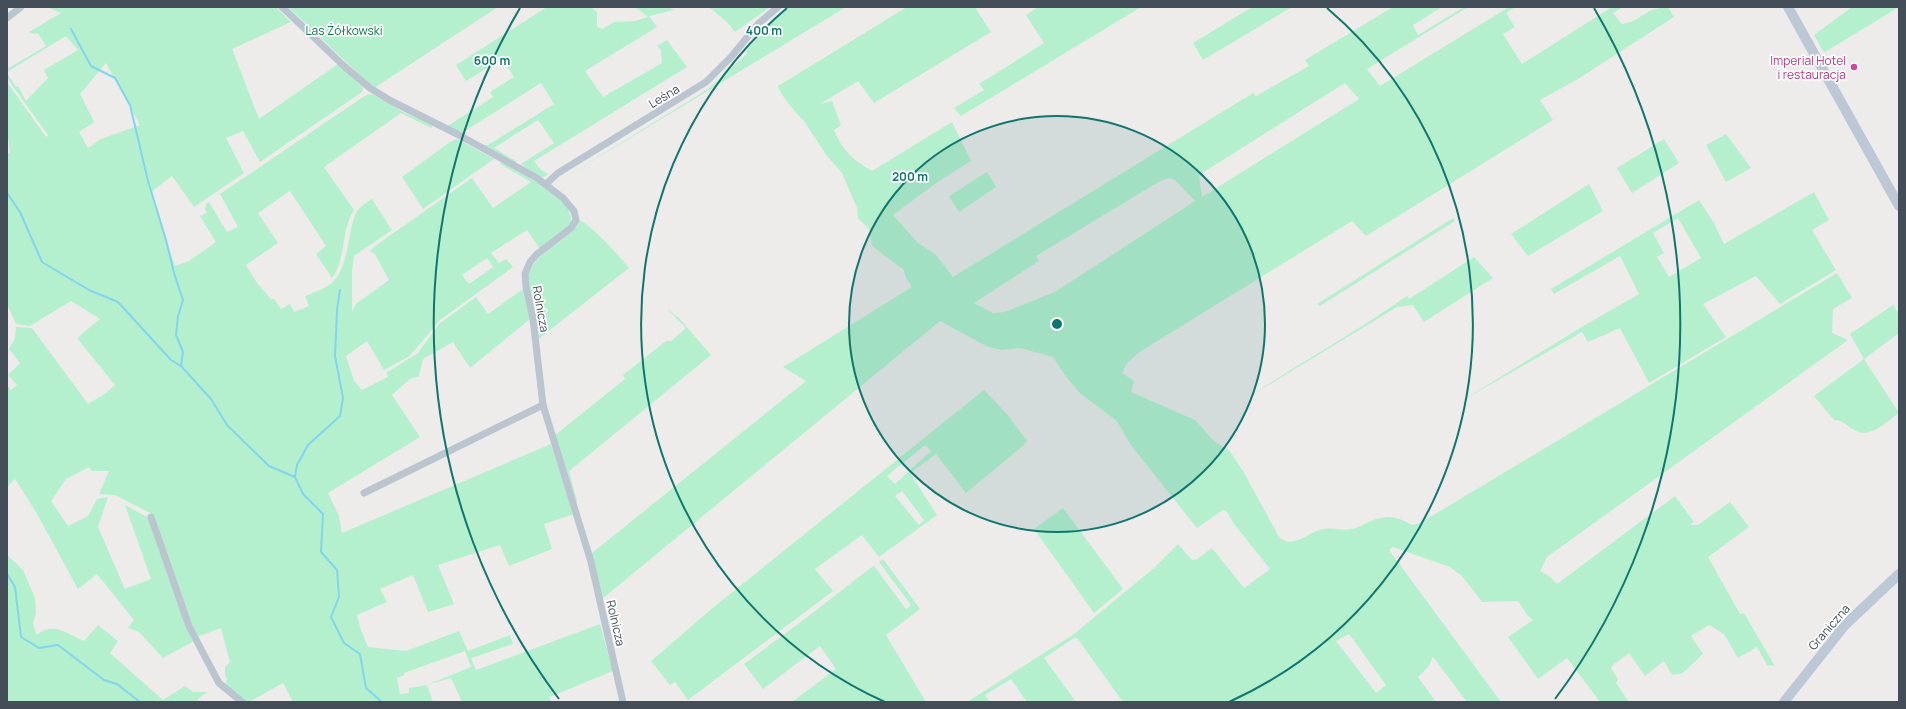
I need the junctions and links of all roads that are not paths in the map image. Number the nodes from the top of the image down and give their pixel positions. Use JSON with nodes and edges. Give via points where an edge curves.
{"nodes":[{"id":1,"x":21,"y":7,"type":"edge"},
{"id":2,"x":282,"y":7,"type":"edge"},
{"id":3,"x":778,"y":7,"type":"edge"},
{"id":4,"x":1788,"y":7,"type":"edge"},
{"id":5,"x":7,"y":18,"type":"edge"},
{"id":6,"x":546,"y":184,"type":"junction"},
{"id":7,"x":1899,"y":206,"type":"edge"},
{"id":8,"x":543,"y":405,"type":"junction"},
{"id":9,"x":364,"y":493,"type":"dead end"},
{"id":10,"x":151,"y":517,"type":"dead end"},
{"id":11,"x":1899,"y":574,"type":"edge"},
{"id":12,"x":242,"y":702,"type":"edge"},
{"id":13,"x":623,"y":702,"type":"edge"},
{"id":14,"x":1784,"y":702,"type":"edge"}],
"edges":[{"from":1,"to":5,"type":"street"},
{"from":2,"to":6,"type":"street","name":"Rolnicza","via":[[370,88]]},
{"from":3,"to":6,"type":"street","name":"Leśna","via":[[758,24],[706,82],[558,173]]},
{"from":4,"to":7,"type":"main road"},
{"from":6,"to":8,"type":"street","name":"Rolnicza","via":[[572,207],[576,217],[571,228],[533,258],[525,274]]},
{"from":8,"to":9,"type":"street"},
{"from":8,"to":13,"type":"street","name":"Rolnicza","via":[[591,562]]},
{"from":10,"to":12,"type":"street","via":[[189,626],[219,683]]},
{"from":11,"to":14,"type":"main road","name":"Graniczna","via":[[1845,625]]}]}
